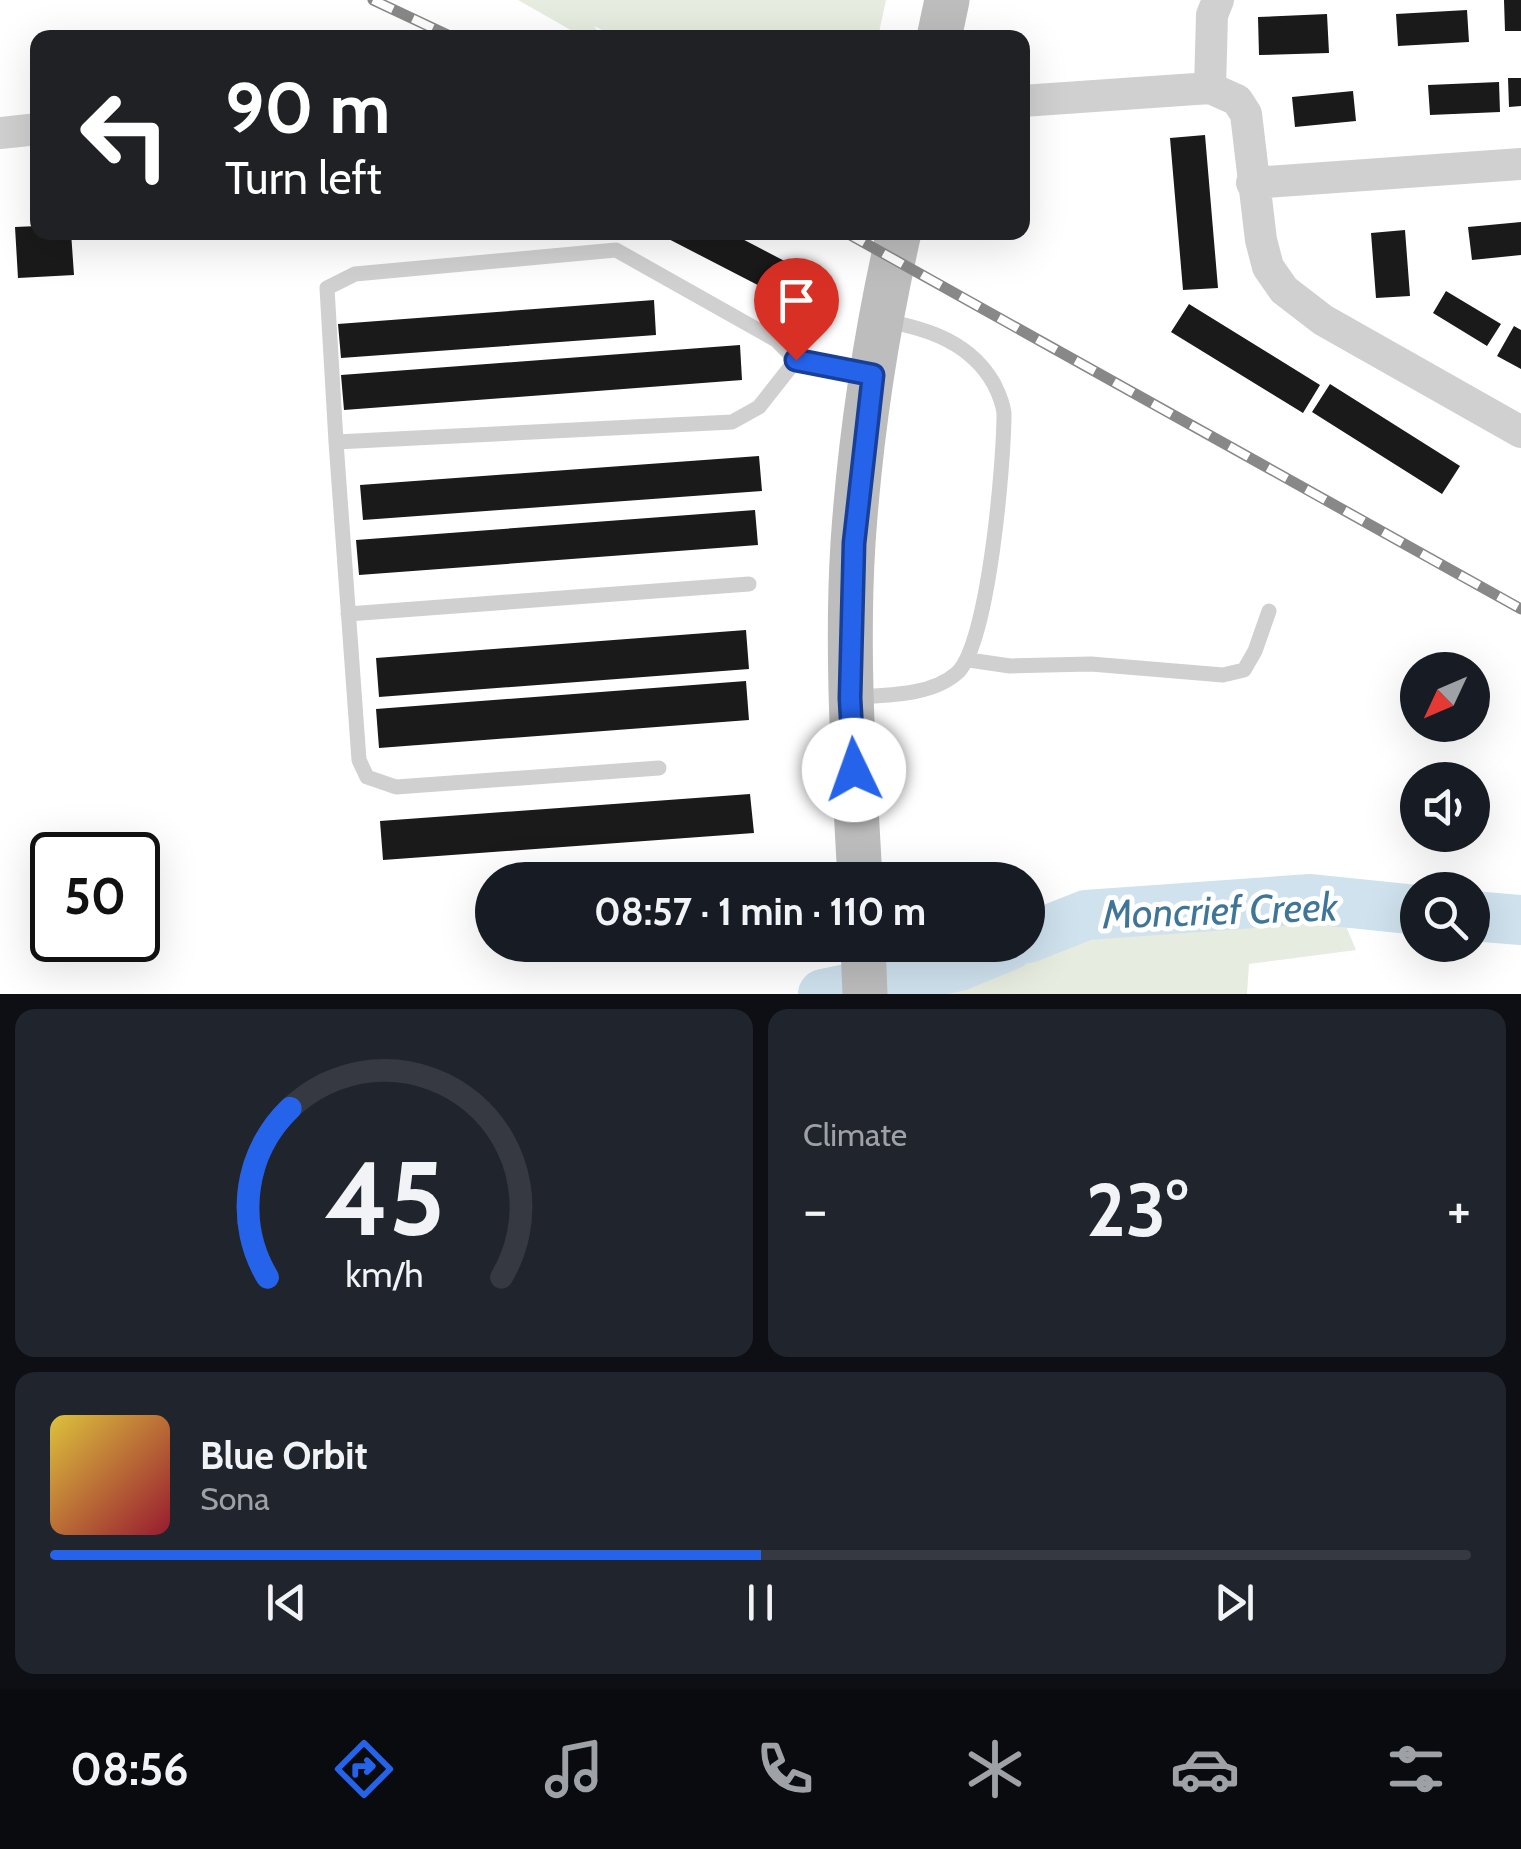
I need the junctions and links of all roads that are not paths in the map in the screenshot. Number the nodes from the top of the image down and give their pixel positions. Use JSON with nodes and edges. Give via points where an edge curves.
{"nodes":[{"id":1,"x":947,"y":0,"type":"edge"},
{"id":2,"x":1218,"y":0,"type":"edge"},
{"id":3,"x":941,"y":30,"type":"edge"},
{"id":4,"x":1210,"y":88,"type":"junction"},
{"id":5,"x":1030,"y":100,"type":"edge"},
{"id":6,"x":30,"y":130,"type":"edge"},
{"id":7,"x":0,"y":133,"type":"edge"},
{"id":8,"x":1521,"y":164,"type":"edge"},
{"id":9,"x":1252,"y":183,"type":"junction"},
{"id":10,"x":898,"y":240,"type":"edge"},
{"id":11,"x":883,"y":320,"type":"junction"},
{"id":12,"x":796,"y":360,"type":"junction"},
{"id":13,"x":873,"y":375,"type":"junction"},
{"id":14,"x":1521,"y":432,"type":"edge"},
{"id":15,"x":336,"y":442,"type":"junction"},
{"id":16,"x":749,"y":584,"type":"dead end"},
{"id":17,"x":1270,"y":611,"type":"dead end"},
{"id":18,"x":348,"y":614,"type":"junction"},
{"id":19,"x":969,"y":660,"type":"junction"},
{"id":20,"x":850,"y":698,"type":"junction"},
{"id":21,"x":659,"y":768,"type":"dead end"},
{"id":22,"x":859,"y":862,"type":"edge"}],
"edges":[{"from":1,"to":3,"type":"main road"},
{"from":2,"to":4,"type":"street"},
{"from":4,"to":5,"type":"street"},
{"from":4,"to":9,"type":"street","via":[[1237,100],[1246,114]]},
{"from":6,"to":7,"type":"street"},
{"from":8,"to":9,"type":"street"},
{"from":9,"to":14,"type":"street","via":[[1268,267],[1299,305]]},
{"from":10,"to":11,"type":"main road"},
{"from":11,"to":13,"type":"main road"},
{"from":11,"to":19,"type":"lane","via":[[940,334],[972,356],[1004,409],[984,604]]},
{"from":12,"to":13,"type":"lane"},
{"from":12,"to":15,"type":"lane","via":[[759,407],[732,422]]},
{"from":12,"to":15,"type":"lane","via":[[776,340],[616,250],[356,274],[327,288]]},
{"from":13,"to":20,"type":"main road","via":[[854,543]]},
{"from":15,"to":18,"type":"lane"},
{"from":16,"to":18,"type":"lane"},
{"from":17,"to":19,"type":"lane","via":[[1244,670],[1224,675]]},
{"from":18,"to":21,"type":"lane","via":[[359,760],[367,777],[396,787]]},
{"from":19,"to":20,"type":"lane","via":[[946,682],[927,689]]},
{"from":20,"to":22,"type":"main road"}]}
